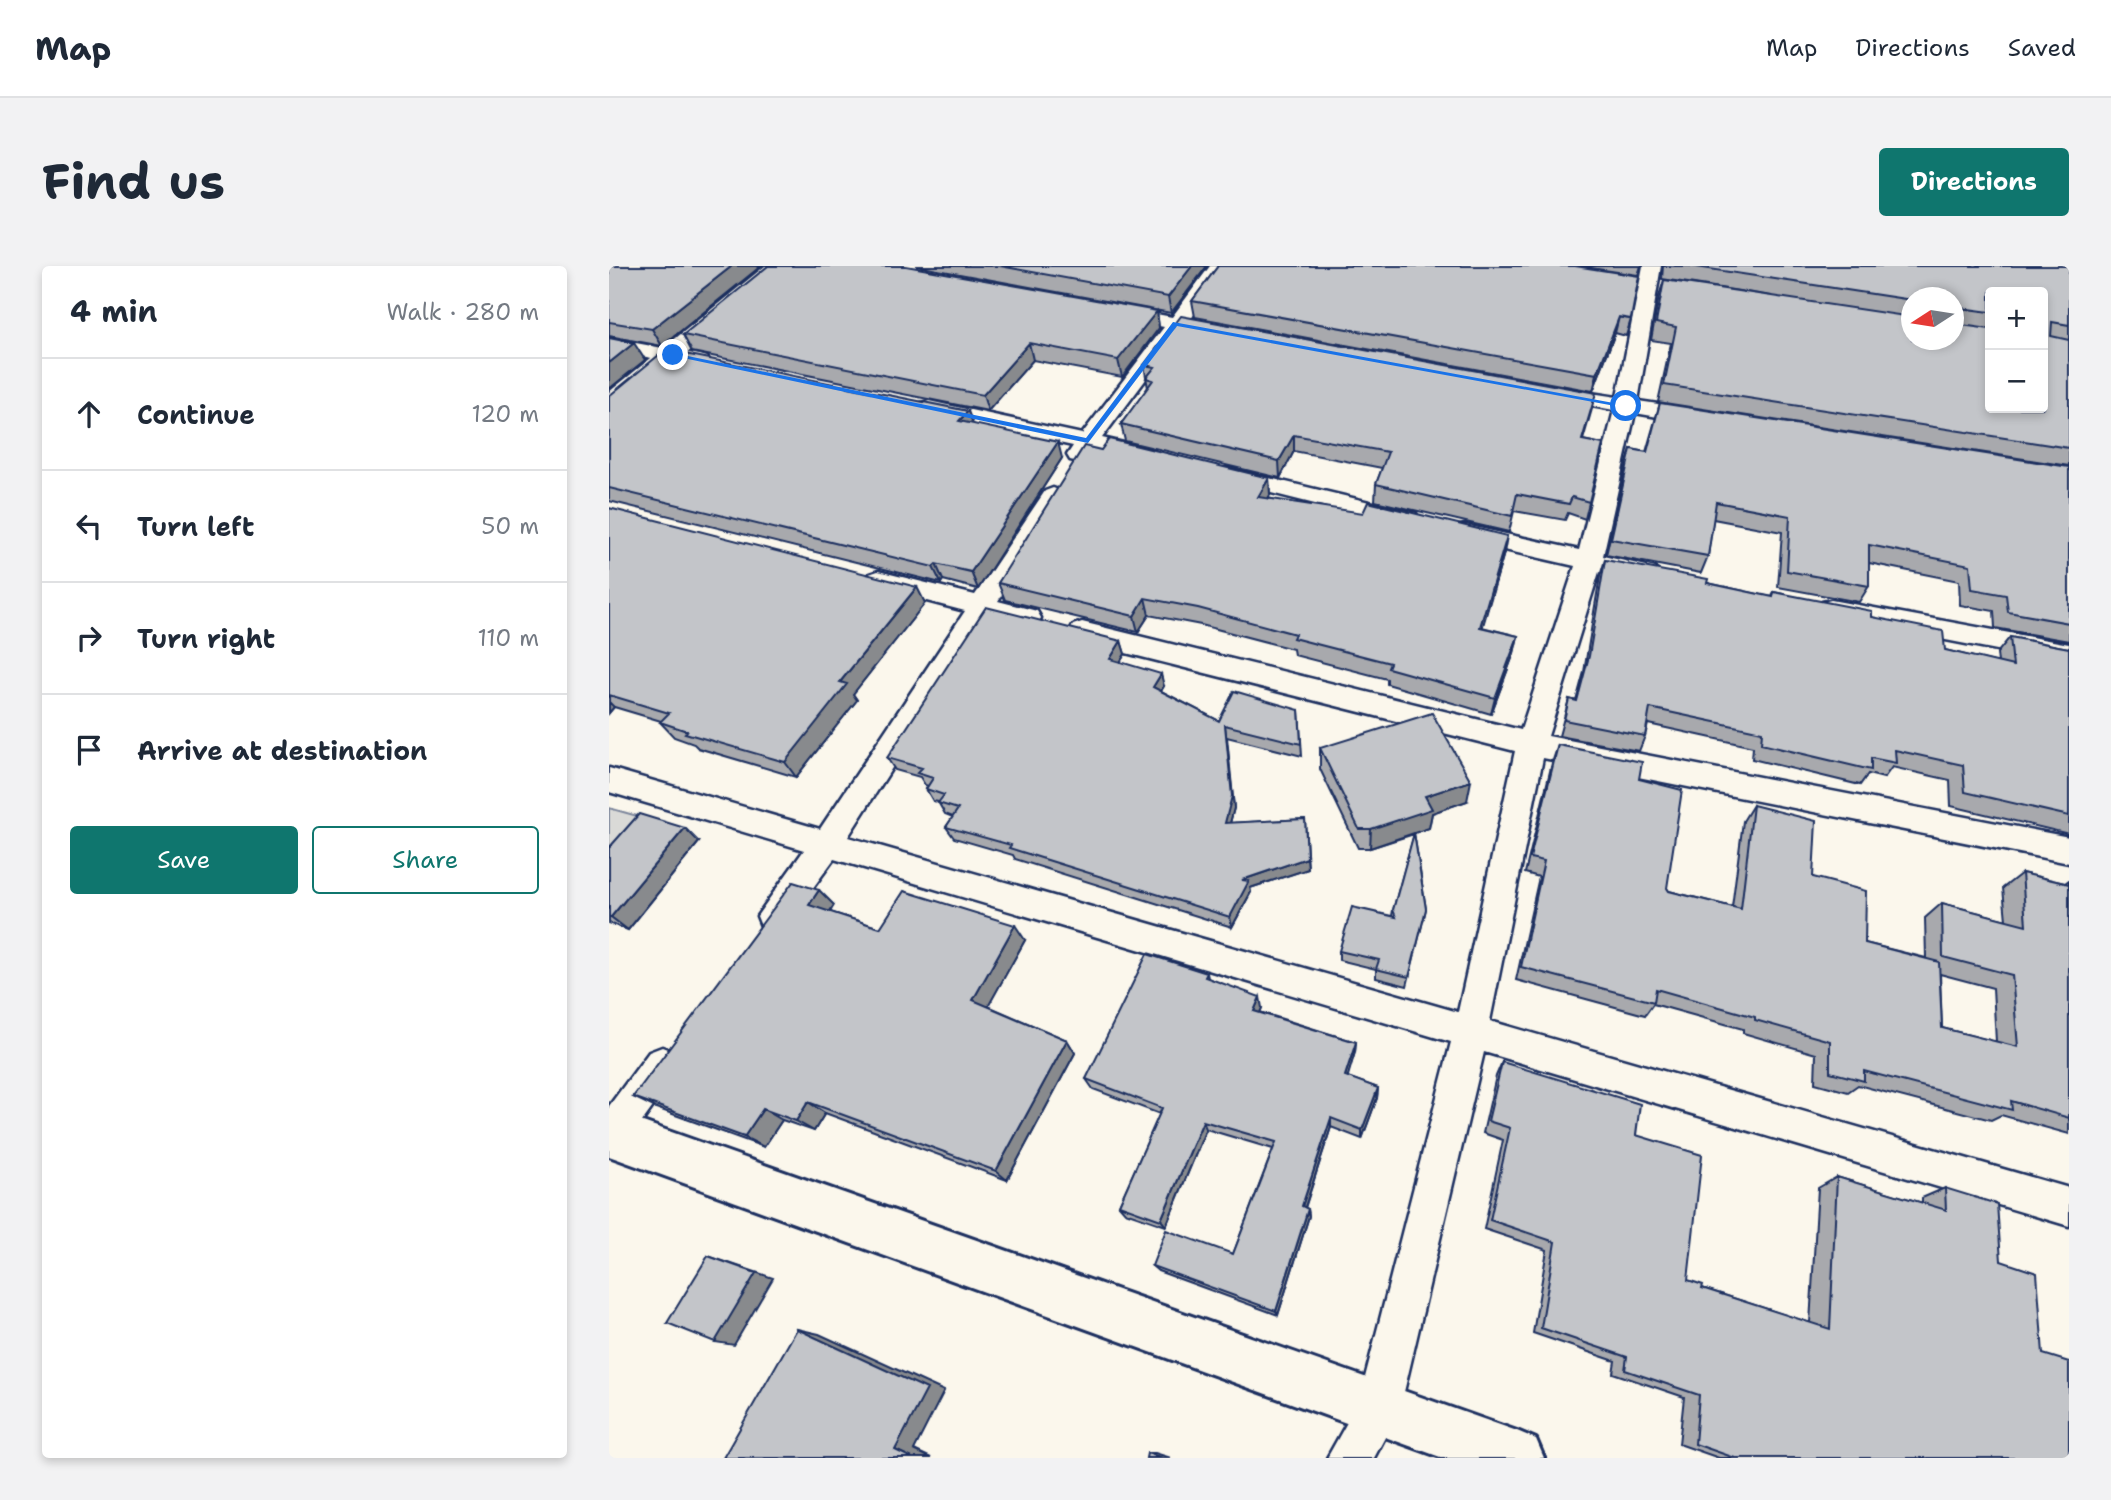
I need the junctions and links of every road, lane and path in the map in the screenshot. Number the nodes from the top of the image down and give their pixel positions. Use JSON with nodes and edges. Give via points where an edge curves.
{"nodes":[{"id":1,"x":779,"y":266,"type":"edge"},
{"id":2,"x":1220,"y":266,"type":"edge"},
{"id":3,"x":1647,"y":279,"type":"edge"},
{"id":4,"x":1096,"y":309,"type":"edge"},
{"id":5,"x":1175,"y":324,"type":"junction"},
{"id":6,"x":1230,"y":334,"type":"edge"},
{"id":7,"x":609,"y":344,"type":"edge"},
{"id":8,"x":673,"y":355,"type":"junction"},
{"id":9,"x":727,"y":366,"type":"edge"},
{"id":10,"x":1531,"y":389,"type":"edge"},
{"id":11,"x":900,"y":402,"type":"edge"},
{"id":12,"x":609,"y":405,"type":"edge"},
{"id":13,"x":1626,"y":406,"type":"junction"},
{"id":14,"x":1720,"y":421,"type":"edge"},
{"id":15,"x":1088,"y":441,"type":"junction"},
{"id":16,"x":1169,"y":461,"type":"edge"},
{"id":17,"x":1210,"y":471,"type":"edge"},
{"id":18,"x":1590,"y":563,"type":"junction"},
{"id":19,"x":849,"y":573,"type":"edge"},
{"id":20,"x":1672,"y":579,"type":"edge"},
{"id":21,"x":1809,"y":605,"type":"edge"},
{"id":22,"x":983,"y":607,"type":"junction"},
{"id":23,"x":2069,"y":654,"type":"edge"},
{"id":24,"x":1531,"y":744,"type":"junction"},
{"id":25,"x":609,"y":780,"type":"edge"},
{"id":26,"x":828,"y":842,"type":"junction"},
{"id":27,"x":2069,"y":850,"type":"edge"},
{"id":28,"x":761,"y":932,"type":"edge"},
{"id":29,"x":1471,"y":1031,"type":"junction"},
{"id":30,"x":677,"y":1044,"type":"edge"},
{"id":31,"x":610,"y":1134,"type":"edge"},
{"id":32,"x":2069,"y":1207,"type":"edge"},
{"id":33,"x":1378,"y":1409,"type":"junction"},
{"id":34,"x":1349,"y":1458,"type":"edge"},
{"id":35,"x":1517,"y":1458,"type":"edge"}],
"edges":[{"from":1,"to":8,"type":"street"},
{"from":2,"to":5,"type":"street"},
{"from":3,"to":13,"type":"street"},
{"from":4,"to":5,"type":"street"},
{"from":5,"to":6,"type":"street"},
{"from":5,"to":15,"type":"street"},
{"from":7,"to":8,"type":"street"},
{"from":8,"to":9,"type":"street"},
{"from":8,"to":12,"type":"street"},
{"from":10,"to":13,"type":"street"},
{"from":11,"to":15,"type":"street"},
{"from":13,"to":14,"type":"street"},
{"from":13,"to":18,"type":"street"},
{"from":15,"to":16,"type":"street"},
{"from":15,"to":22,"type":"street"},
{"from":17,"to":18,"type":"street"},
{"from":18,"to":20,"type":"street"},
{"from":18,"to":24,"type":"street"},
{"from":19,"to":22,"type":"street"},
{"from":21,"to":23,"type":"street"},
{"from":22,"to":24,"type":"street"},
{"from":22,"to":26,"type":"street"},
{"from":24,"to":27,"type":"street"},
{"from":24,"to":29,"type":"street"},
{"from":25,"to":26,"type":"street"},
{"from":26,"to":28,"type":"street"},
{"from":26,"to":29,"type":"street"},
{"from":29,"to":32,"type":"street"},
{"from":29,"to":33,"type":"street"},
{"from":30,"to":31,"type":"street"},
{"from":31,"to":33,"type":"street"},
{"from":33,"to":34,"type":"street"},
{"from":33,"to":35,"type":"street"}]}
